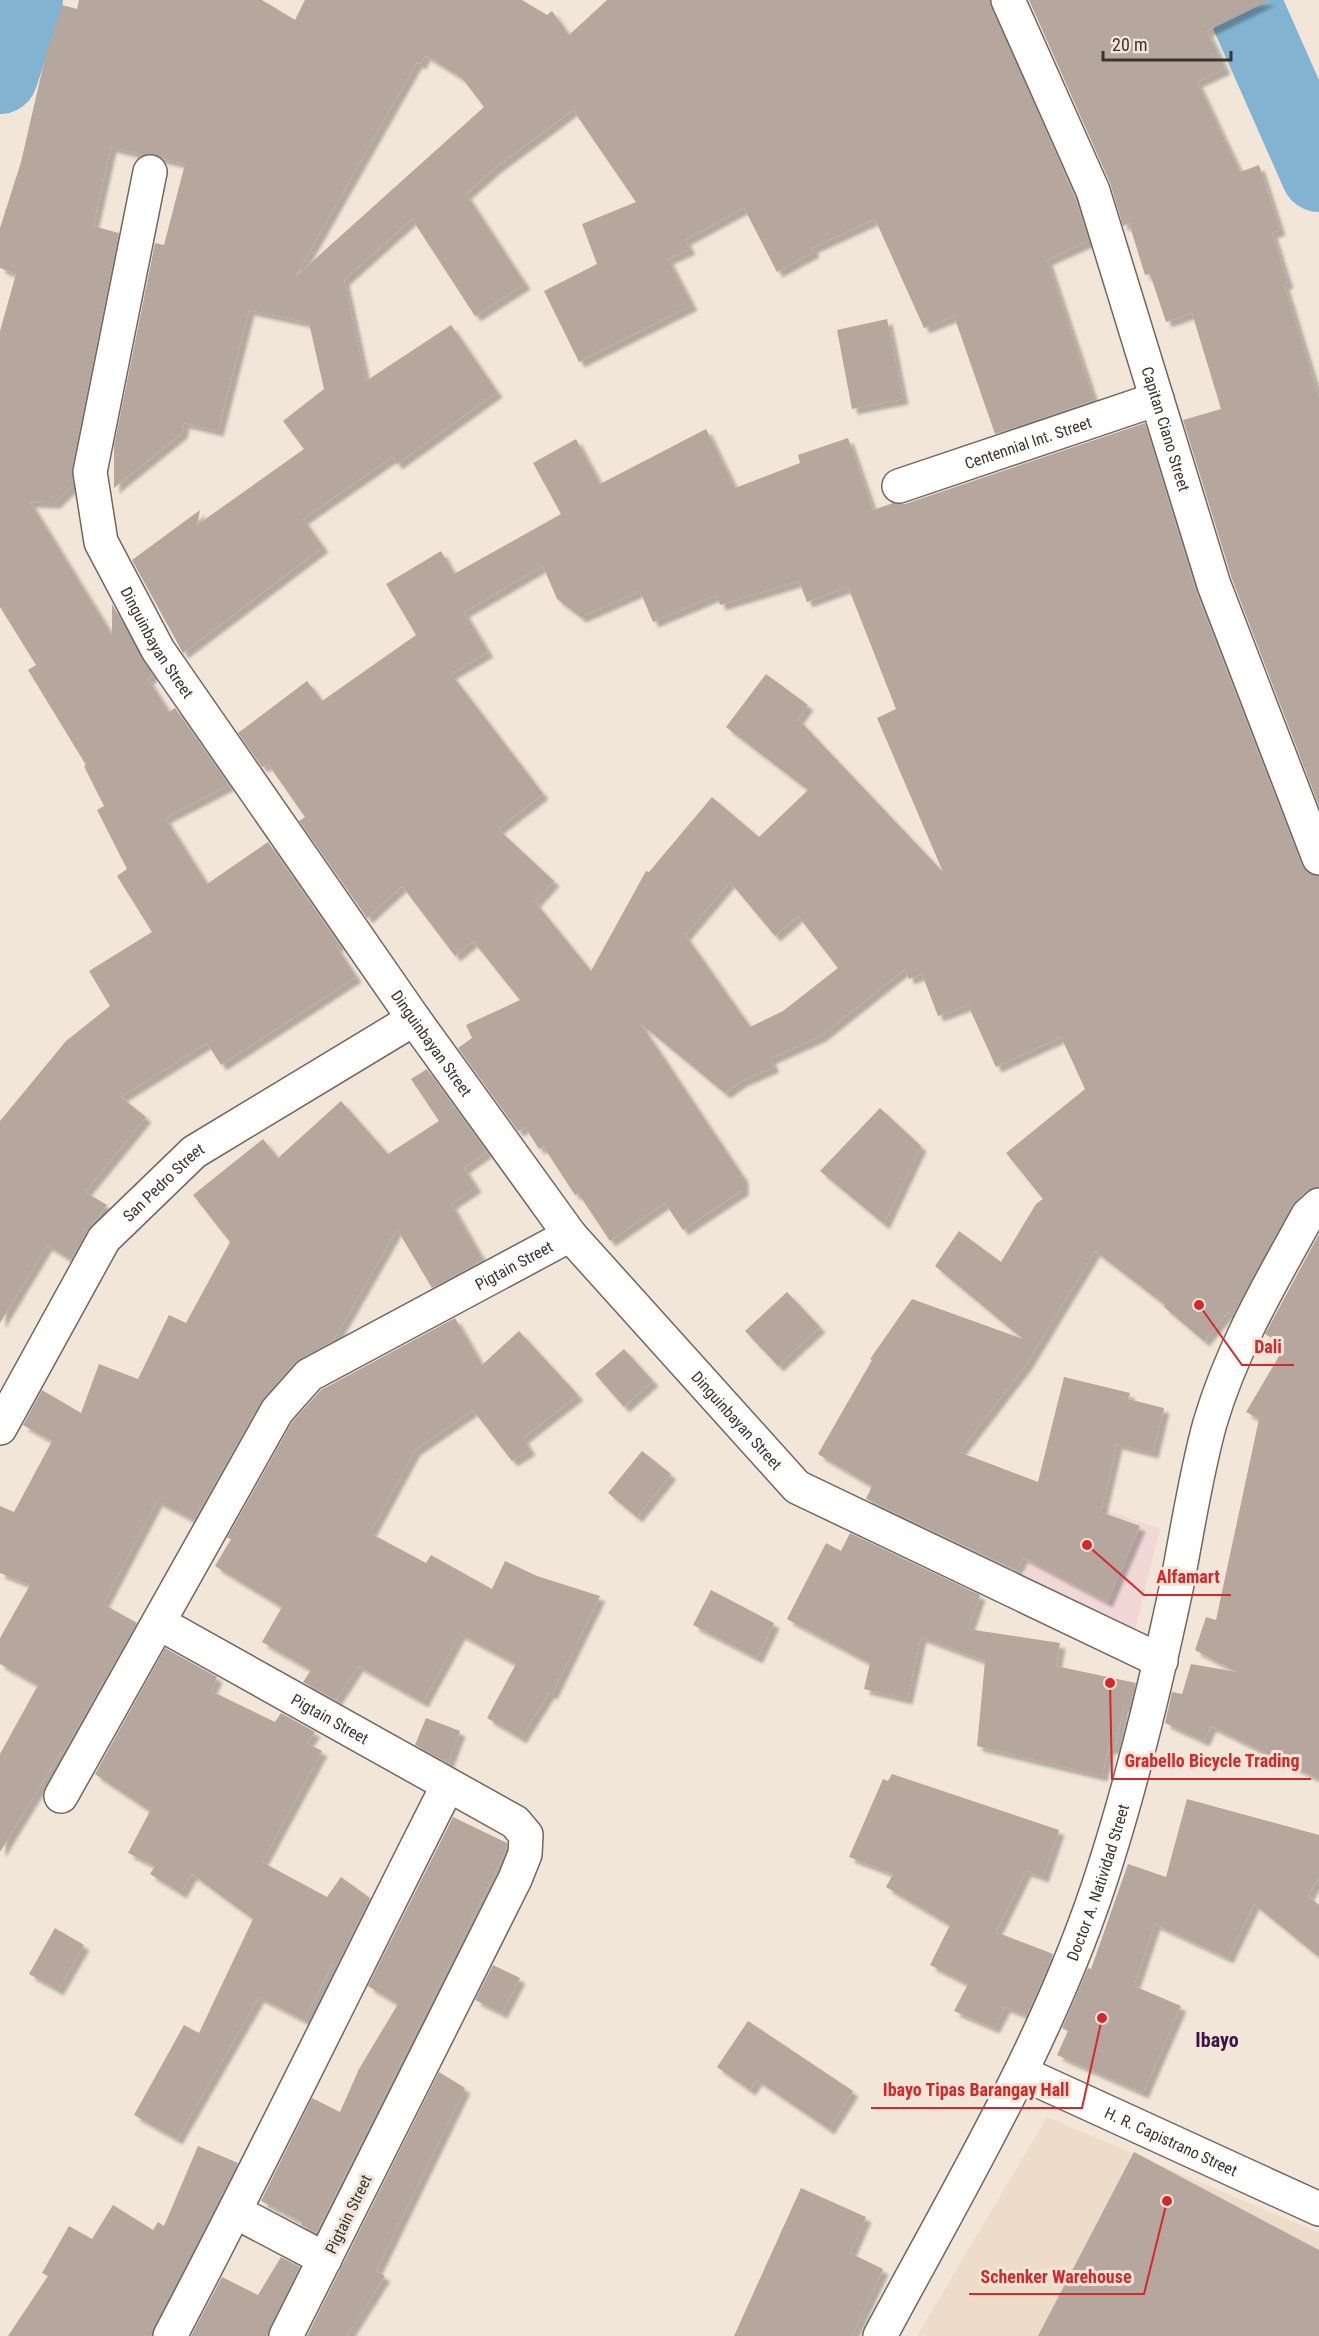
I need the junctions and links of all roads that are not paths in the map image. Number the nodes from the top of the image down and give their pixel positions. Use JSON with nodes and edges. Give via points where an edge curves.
{"nodes":[{"id":1,"x":1008,"y":0,"type":"edge"},
{"id":2,"x":150,"y":172,"type":"dead end"},
{"id":3,"x":1157,"y":399,"type":"junction"},
{"id":4,"x":899,"y":486,"type":"dead end"},
{"id":5,"x":1319,"y":858,"type":"edge"},
{"id":6,"x":414,"y":1019,"type":"junction"},
{"id":7,"x":1319,"y":1205,"type":"edge"},
{"id":8,"x":570,"y":1235,"type":"junction"},
{"id":9,"x":0,"y":1428,"type":"edge"},
{"id":10,"x":159,"y":1623,"type":"junction"},
{"id":11,"x":1161,"y":1661,"type":"junction"},
{"id":12,"x":448,"y":1785,"type":"junction"},
{"id":13,"x":61,"y":1796,"type":"dead end"},
{"id":14,"x":1022,"y":2073,"type":"junction"},
{"id":15,"x":1319,"y":2209,"type":"edge"},
{"id":16,"x":236,"y":2211,"type":"junction"},
{"id":17,"x":325,"y":2259,"type":"junction"},
{"id":18,"x":170,"y":2336,"type":"edge"},
{"id":19,"x":286,"y":2336,"type":"edge"},
{"id":20,"x":880,"y":2336,"type":"edge"}],
"edges":[{"from":1,"to":3,"type":"street","name":"Capitan Ciano Street","via":[[1093,191]]},
{"from":2,"to":6,"type":"street","name":"Dinguinbayan Street","via":[[90,472],[101,542],[158,650]]},
{"from":3,"to":4,"type":"street","name":"Centennial Int. Street"},
{"from":3,"to":5,"type":"street","name":"Capitan Ciano Street","via":[[1214,585]]},
{"from":6,"to":8,"type":"street","name":"Dinguinbayan Street"},
{"from":6,"to":9,"type":"street","name":"San Pedro Street","via":[[194,1152],[104,1239]]},
{"from":7,"to":11,"type":"street","name":"Doctor A. Natividad Street","via":[[1308,1215],[1249,1321],[1210,1423]]},
{"from":8,"to":10,"type":"street","name":"Pigtain Street","via":[[309,1375],[277,1411]]},
{"from":8,"to":11,"type":"street","name":"Dinguinbayan Street","via":[[797,1487]]},
{"from":10,"to":12,"type":"street","name":"Pigtain Street"},
{"from":10,"to":13,"type":"street"},
{"from":11,"to":14,"type":"street","name":"Doctor A. Natividad Street","via":[[1105,1867]]},
{"from":12,"to":16,"type":"street"},
{"from":12,"to":17,"type":"street","name":"Pigtain Street","via":[[515,1822],[526,1835],[525,1854]]},
{"from":14,"to":15,"type":"street","name":"H. R. Capistrano Street"},
{"from":14,"to":20,"type":"street","name":"Doctor A. Natividad Street"},
{"from":16,"to":17,"type":"street"},
{"from":16,"to":18,"type":"street"},
{"from":17,"to":19,"type":"street","name":"Pigtain Street"}]}
